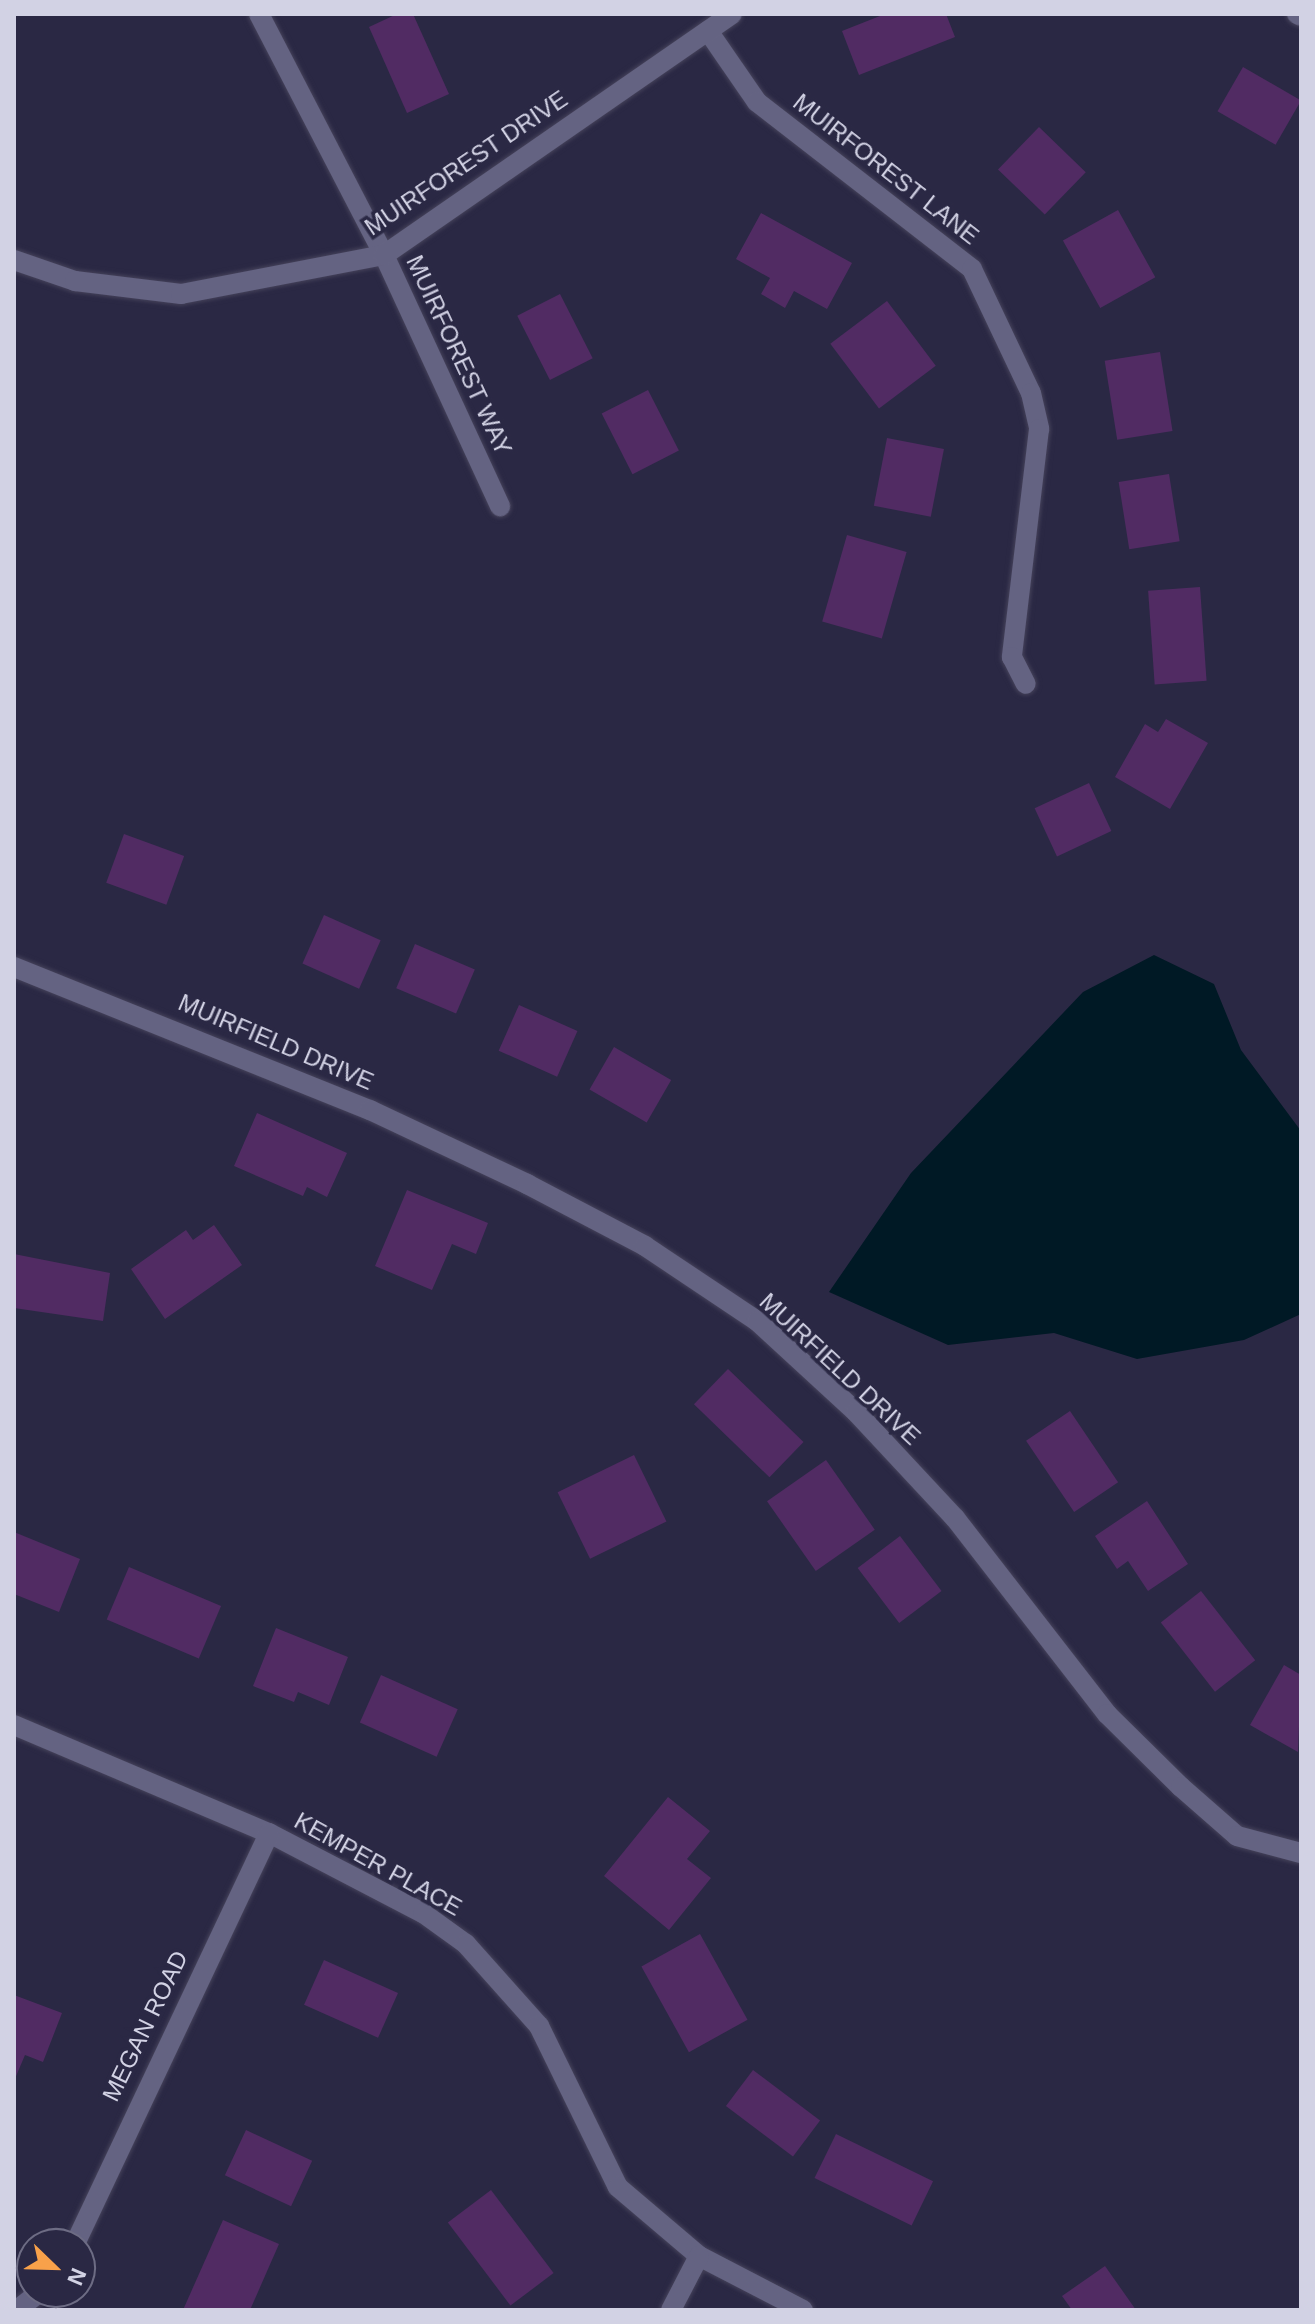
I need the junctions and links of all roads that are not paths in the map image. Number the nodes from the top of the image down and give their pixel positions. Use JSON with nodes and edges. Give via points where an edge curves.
{"nodes":[{"id":1,"x":259,"y":14,"type":"edge"},
{"id":2,"x":732,"y":14,"type":"edge"},
{"id":3,"x":708,"y":31,"type":"junction"},
{"id":4,"x":384,"y":255,"type":"junction"},
{"id":5,"x":14,"y":260,"type":"edge"},
{"id":6,"x":500,"y":506,"type":"dead end"},
{"id":7,"x":1026,"y":684,"type":"dead end"},
{"id":8,"x":14,"y":967,"type":"edge"},
{"id":9,"x":14,"y":1725,"type":"edge"},
{"id":10,"x":269,"y":1833,"type":"junction"},
{"id":11,"x":1301,"y":1853,"type":"edge"},
{"id":12,"x":83,"y":2228,"type":"edge"},
{"id":13,"x":699,"y":2256,"type":"junction"},
{"id":14,"x":671,"y":2310,"type":"edge"},
{"id":15,"x":803,"y":2310,"type":"edge"}],
"edges":[{"from":1,"to":4,"type":"street","name":"MUIRFOREST WAY"},
{"from":2,"to":3,"type":"street","name":"MUIRFOREST DRIVE"},
{"from":3,"to":4,"type":"street","name":"MUIRFOREST DRIVE"},
{"from":3,"to":7,"type":"street","name":"MUIRFOREST LANE","via":[[757,102],[972,269],[1031,393],[1039,429],[1012,657]]},
{"from":4,"to":5,"type":"street","name":"MUIRFOREST DRIVE","via":[[181,294],[75,281]]},
{"from":4,"to":6,"type":"street","name":"MUIRFOREST WAY"},
{"from":8,"to":11,"type":"street","name":"MUIRFIELD DRIVE","via":[[370,1110],[527,1184],[645,1246],[757,1321],[945,1508],[1107,1714],[1181,1787],[1237,1836]]},
{"from":9,"to":10,"type":"street","name":"KEMPER PLACE"},
{"from":10,"to":12,"type":"street","name":"MEGAN ROAD"},
{"from":10,"to":13,"type":"street","name":"KEMPER PLACE","via":[[423,1913],[466,1944],[539,2026],[618,2187]]},
{"from":13,"to":14,"type":"street"},
{"from":13,"to":15,"type":"street","name":"KEMPER PLACE"}]}
